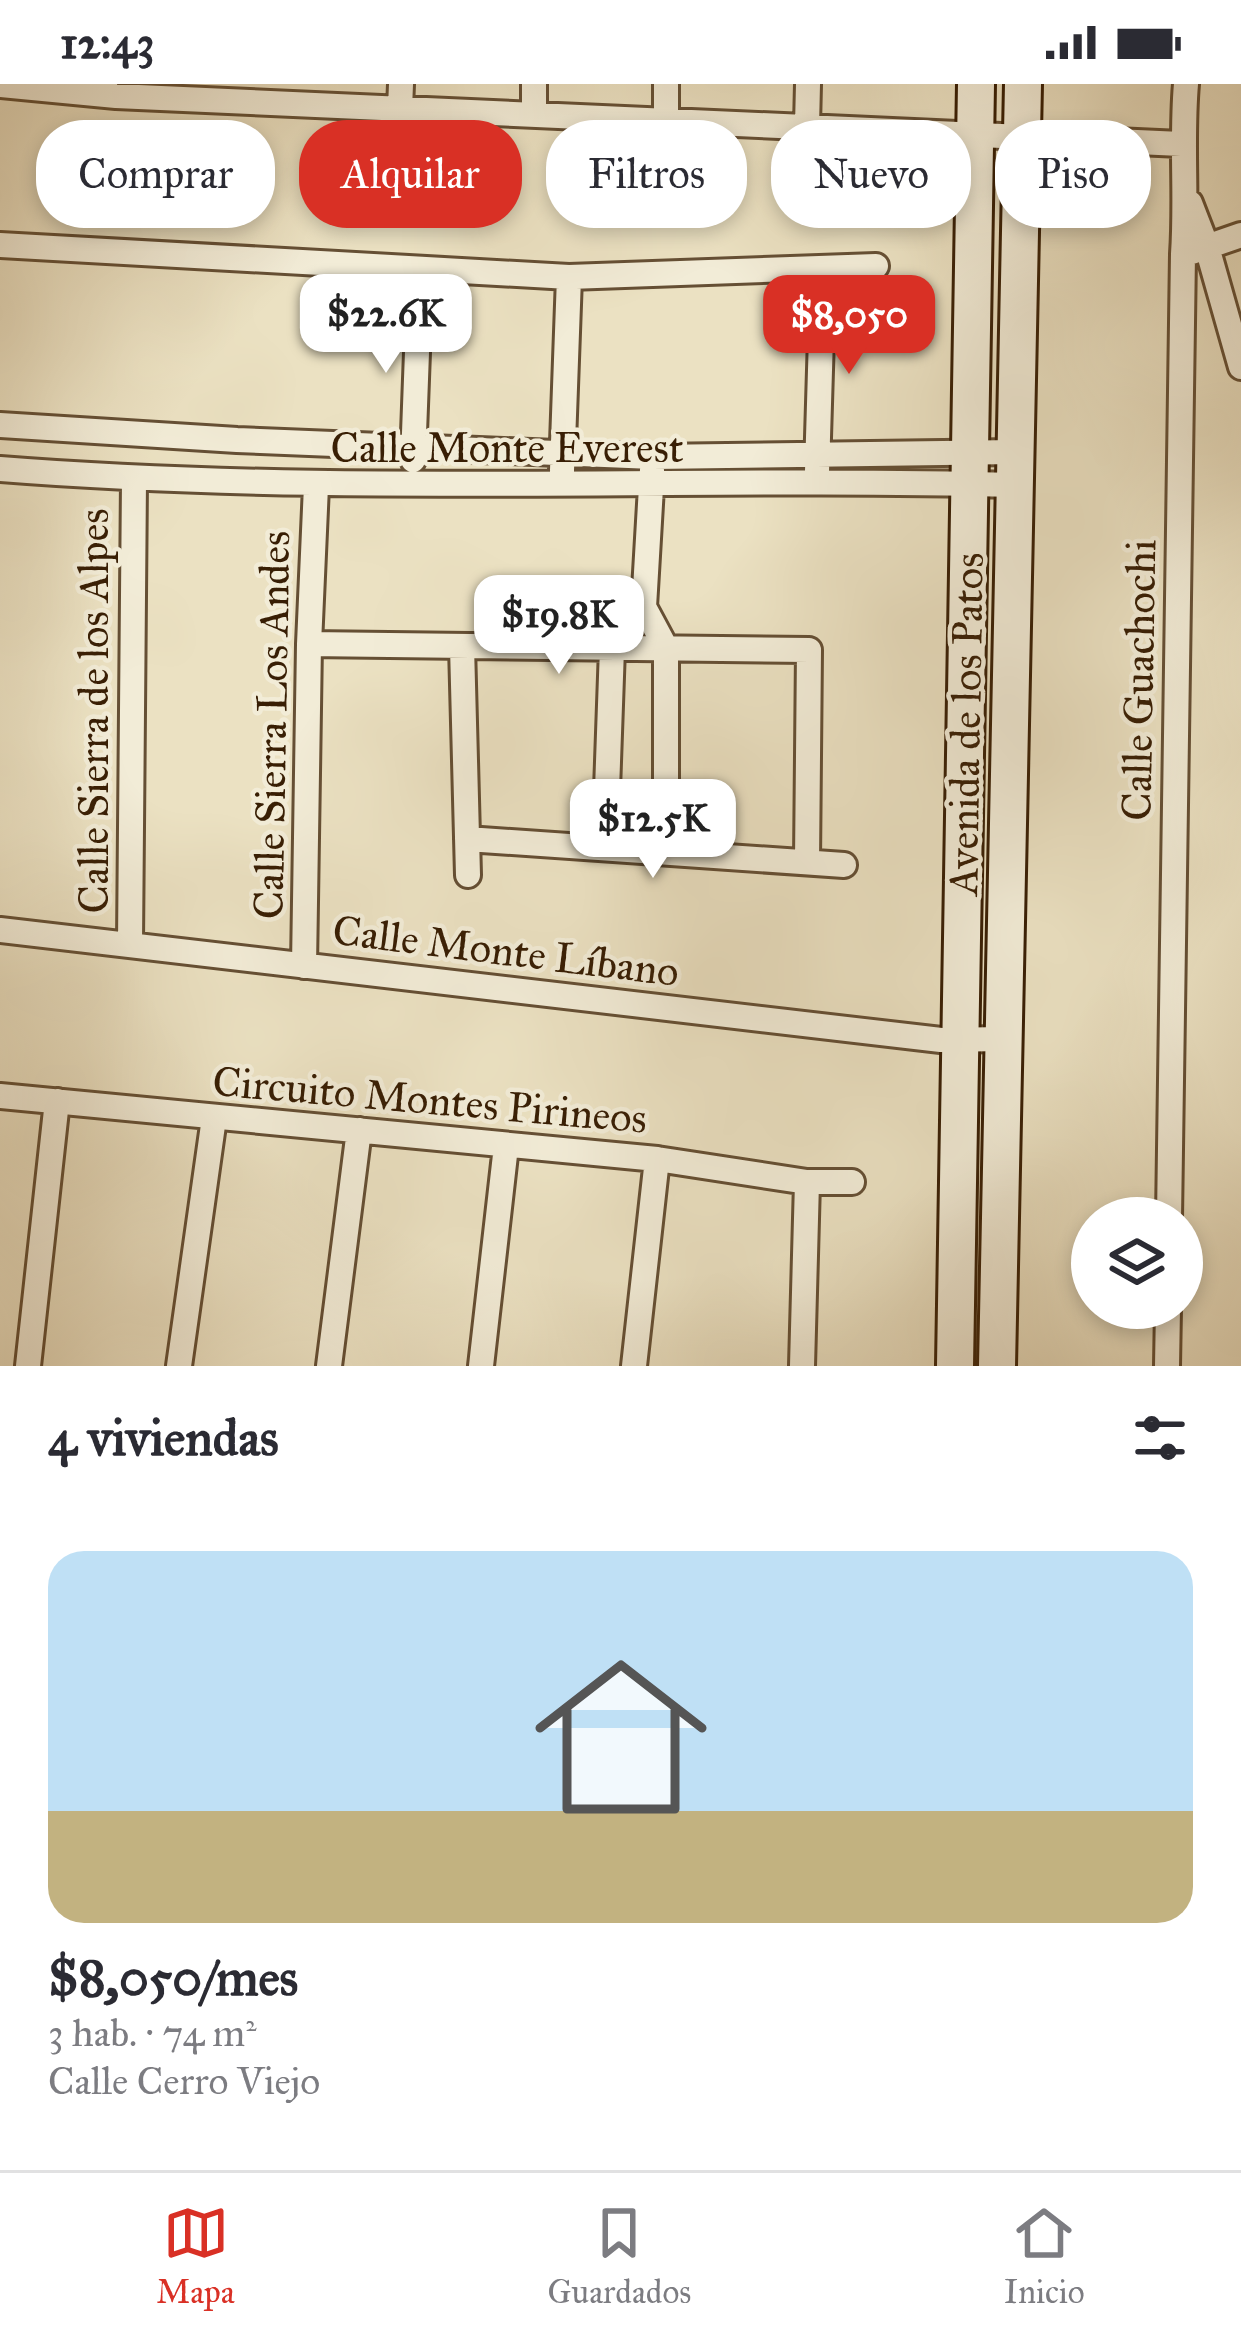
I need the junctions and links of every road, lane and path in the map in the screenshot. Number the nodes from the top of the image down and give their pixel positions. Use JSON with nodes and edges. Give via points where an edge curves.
{"nodes":[{"id":1,"x":534,"y":84,"type":"edge"},
{"id":2,"x":666,"y":84,"type":"edge"},
{"id":3,"x":808,"y":84,"type":"edge"},
{"id":4,"x":976,"y":84,"type":"edge"},
{"id":5,"x":1022,"y":84,"type":"edge"},
{"id":6,"x":1186,"y":84,"type":"edge"},
{"id":7,"x":0,"y":85,"type":"edge"},
{"id":8,"x":116,"y":90,"type":"edge"},
{"id":9,"x":263,"y":93,"type":"edge"},
{"id":10,"x":400,"y":96,"type":"edge"},
{"id":11,"x":534,"y":114,"type":"junction"},
{"id":12,"x":666,"y":120,"type":"joint"},
{"id":13,"x":808,"y":120,"type":"edge"},
{"id":14,"x":1022,"y":120,"type":"edge"},
{"id":15,"x":971,"y":134,"type":"edge"},
{"id":16,"x":975,"y":134,"type":"junction"},
{"id":17,"x":995,"y":135,"type":"edge"},
{"id":18,"x":1151,"y":142,"type":"edge"},
{"id":19,"x":1181,"y":144,"type":"junction"},
{"id":20,"x":1020,"y":228,"type":"edge"},
{"id":21,"x":1241,"y":235,"type":"edge"},
{"id":22,"x":0,"y":245,"type":"edge"},
{"id":23,"x":1195,"y":251,"type":"junction"},
{"id":24,"x":876,"y":266,"type":"dead end"},
{"id":25,"x":823,"y":269,"type":"junction"},
{"id":26,"x":420,"y":271,"type":"junction"},
{"id":27,"x":569,"y":278,"type":"junction"},
{"id":28,"x":1241,"y":367,"type":"edge"},
{"id":29,"x":0,"y":424,"type":"edge"},
{"id":30,"x":237,"y":440,"type":"junction"},
{"id":31,"x":414,"y":448,"type":"junction"},
{"id":32,"x":562,"y":454,"type":"junction"},
{"id":33,"x":653,"y":457,"type":"junction"},
{"id":34,"x":816,"y":458,"type":"junction"},
{"id":35,"x":970,"y":468,"type":"junction"},
{"id":36,"x":0,"y":469,"type":"edge"},
{"id":37,"x":1015,"y":469,"type":"junction"},
{"id":38,"x":134,"y":480,"type":"junction"},
{"id":39,"x":236,"y":483,"type":"junction"},
{"id":40,"x":412,"y":484,"type":"junction"},
{"id":41,"x":562,"y":484,"type":"junction"},
{"id":42,"x":818,"y":485,"type":"junction"},
{"id":43,"x":316,"y":486,"type":"junction"},
{"id":44,"x":650,"y":486,"type":"junction"},
{"id":45,"x":644,"y":607,"type":"junction"},
{"id":46,"x":309,"y":644,"type":"junction"},
{"id":47,"x":462,"y":646,"type":"junction"},
{"id":48,"x":613,"y":647,"type":"junction"},
{"id":49,"x":666,"y":648,"type":"junction"},
{"id":50,"x":467,"y":839,"type":"junction"},
{"id":51,"x":605,"y":847,"type":"junction"},
{"id":52,"x":667,"y":852,"type":"junction"},
{"id":53,"x":808,"y":862,"type":"junction"},
{"id":54,"x":844,"y":865,"type":"dead end"},
{"id":55,"x":468,"y":875,"type":"dead end"},
{"id":56,"x":0,"y":930,"type":"edge"},
{"id":57,"x":130,"y":943,"type":"junction"},
{"id":58,"x":304,"y":966,"type":"junction"},
{"id":59,"x":1003,"y":1039,"type":"junction"},
{"id":60,"x":962,"y":1040,"type":"junction"},
{"id":61,"x":0,"y":1096,"type":"edge"},
{"id":62,"x":58,"y":1101,"type":"junction"},
{"id":63,"x":214,"y":1118,"type":"junction"},
{"id":64,"x":359,"y":1130,"type":"junction"},
{"id":65,"x":506,"y":1146,"type":"junction"},
{"id":66,"x":657,"y":1160,"type":"junction"},
{"id":67,"x":807,"y":1182,"type":"junction"},
{"id":68,"x":852,"y":1182,"type":"dead end"},
{"id":69,"x":1170,"y":1197,"type":"edge"},
{"id":70,"x":1168,"y":1329,"type":"edge"},
{"id":71,"x":28,"y":1366,"type":"edge"},
{"id":72,"x":178,"y":1366,"type":"edge"},
{"id":73,"x":329,"y":1366,"type":"edge"},
{"id":74,"x":481,"y":1366,"type":"edge"},
{"id":75,"x":634,"y":1366,"type":"edge"},
{"id":76,"x":802,"y":1366,"type":"edge"},
{"id":77,"x":955,"y":1366,"type":"edge"},
{"id":78,"x":997,"y":1366,"type":"edge"},
{"id":79,"x":1167,"y":1366,"type":"edge"}],
"edges":[{"from":1,"to":11,"type":"street"},
{"from":2,"to":12,"type":"street"},
{"from":3,"to":13,"type":"street"},
{"from":4,"to":16,"type":"street","name":"Avenida de los Patos"},
{"from":5,"to":14,"type":"street","name":"Avenida de los Patos"},
{"from":6,"to":19,"type":"street"},
{"from":7,"to":8,"type":"street"},
{"from":8,"to":9,"type":"street"},
{"from":9,"to":10,"type":"street"},
{"from":10,"to":11,"type":"street"},
{"from":11,"to":12,"type":"street"},
{"from":15,"to":16,"type":"street"},
{"from":16,"to":17,"type":"street"},
{"from":16,"to":35,"type":"street","name":"Avenida de los Patos"},
{"from":18,"to":19,"type":"street"},
{"from":19,"to":23,"type":"street"},
{"from":20,"to":37,"type":"street","name":"Avenida de los Patos"},
{"from":21,"to":23,"type":"street"},
{"from":22,"to":26,"type":"street"},
{"from":23,"to":28,"type":"street"},
{"from":23,"to":69,"type":"street","name":"Calle Guachochi"},
{"from":24,"to":25,"type":"street"},
{"from":25,"to":27,"type":"street"},
{"from":25,"to":34,"type":"street"},
{"from":26,"to":27,"type":"street"},
{"from":26,"to":31,"type":"street"},
{"from":27,"to":32,"type":"street"},
{"from":29,"to":30,"type":"street","name":"Calle Monte Everest"},
{"from":30,"to":31,"type":"street","name":"Calle Monte Everest"},
{"from":30,"to":39,"type":"street"},
{"from":31,"to":32,"type":"street","name":"Calle Monte Everest"},
{"from":31,"to":40,"type":"street"},
{"from":32,"to":33,"type":"street","name":"Calle Monte Everest"},
{"from":32,"to":41,"type":"street"},
{"from":33,"to":34,"type":"street","name":"Calle Monte Everest"},
{"from":33,"to":44,"type":"street"},
{"from":34,"to":35,"type":"street","name":"Calle Monte Everest"},
{"from":34,"to":42,"type":"street"},
{"from":35,"to":37,"type":"street","name":"Calle Monte Everest"},
{"from":35,"to":42,"type":"street","name":"Calle Monte Everest"},
{"from":35,"to":60,"type":"street","name":"Avenida de los Patos"},
{"from":36,"to":38,"type":"street","name":"Calle Monte Everest"},
{"from":37,"to":59,"type":"street","name":"Avenida de los Patos"},
{"from":38,"to":39,"type":"street","name":"Calle Monte Everest"},
{"from":38,"to":57,"type":"street","name":"Calle Sierra de los Alpes"},
{"from":39,"to":43,"type":"street","name":"Calle Monte Everest"},
{"from":40,"to":41,"type":"street","name":"Calle Monte Everest"},
{"from":40,"to":43,"type":"street","name":"Calle Monte Everest"},
{"from":41,"to":44,"type":"street","name":"Calle Monte Everest"},
{"from":42,"to":44,"type":"street","name":"Calle Monte Everest"},
{"from":43,"to":46,"type":"street","name":"Calle Sierra Los Andes"},
{"from":44,"to":45,"type":"street"},
{"from":45,"to":48,"type":"street"},
{"from":45,"to":49,"type":"street"},
{"from":46,"to":47,"type":"street"},
{"from":46,"to":58,"type":"street","name":"Calle Sierra Los Andes"},
{"from":47,"to":48,"type":"street"},
{"from":47,"to":50,"type":"street"},
{"from":48,"to":49,"type":"street"},
{"from":48,"to":51,"type":"street"},
{"from":49,"to":52,"type":"street"},
{"from":49,"to":53,"type":"street","via":[[809,650]]},
{"from":50,"to":51,"type":"street"},
{"from":50,"to":55,"type":"street"},
{"from":51,"to":52,"type":"street"},
{"from":52,"to":53,"type":"street"},
{"from":53,"to":54,"type":"street"},
{"from":56,"to":57,"type":"street","name":"Calle Monte Líbano"},
{"from":57,"to":58,"type":"street","name":"Calle Monte Líbano"},
{"from":58,"to":60,"type":"street","name":"Calle Monte Líbano"},
{"from":59,"to":60,"type":"street","name":"Calle Monte Líbano"},
{"from":59,"to":78,"type":"street","name":"Avenida de los Patos"},
{"from":60,"to":77,"type":"street","name":"Avenida de los Patos"},
{"from":61,"to":62,"type":"street","name":"Circuito Montes Pirineos"},
{"from":62,"to":63,"type":"street","name":"Circuito Montes Pirineos"},
{"from":62,"to":71,"type":"street"},
{"from":63,"to":64,"type":"street","name":"Circuito Montes Pirineos"},
{"from":63,"to":72,"type":"street"},
{"from":64,"to":65,"type":"street","name":"Circuito Montes Pirineos"},
{"from":64,"to":73,"type":"street"},
{"from":65,"to":66,"type":"street","name":"Circuito Montes Pirineos"},
{"from":65,"to":74,"type":"street"},
{"from":66,"to":67,"type":"street","name":"Circuito Montes Pirineos"},
{"from":66,"to":75,"type":"street"},
{"from":67,"to":68,"type":"street","name":"Circuito Montes Pirineos"},
{"from":67,"to":76,"type":"street"},
{"from":70,"to":79,"type":"street"}]}
